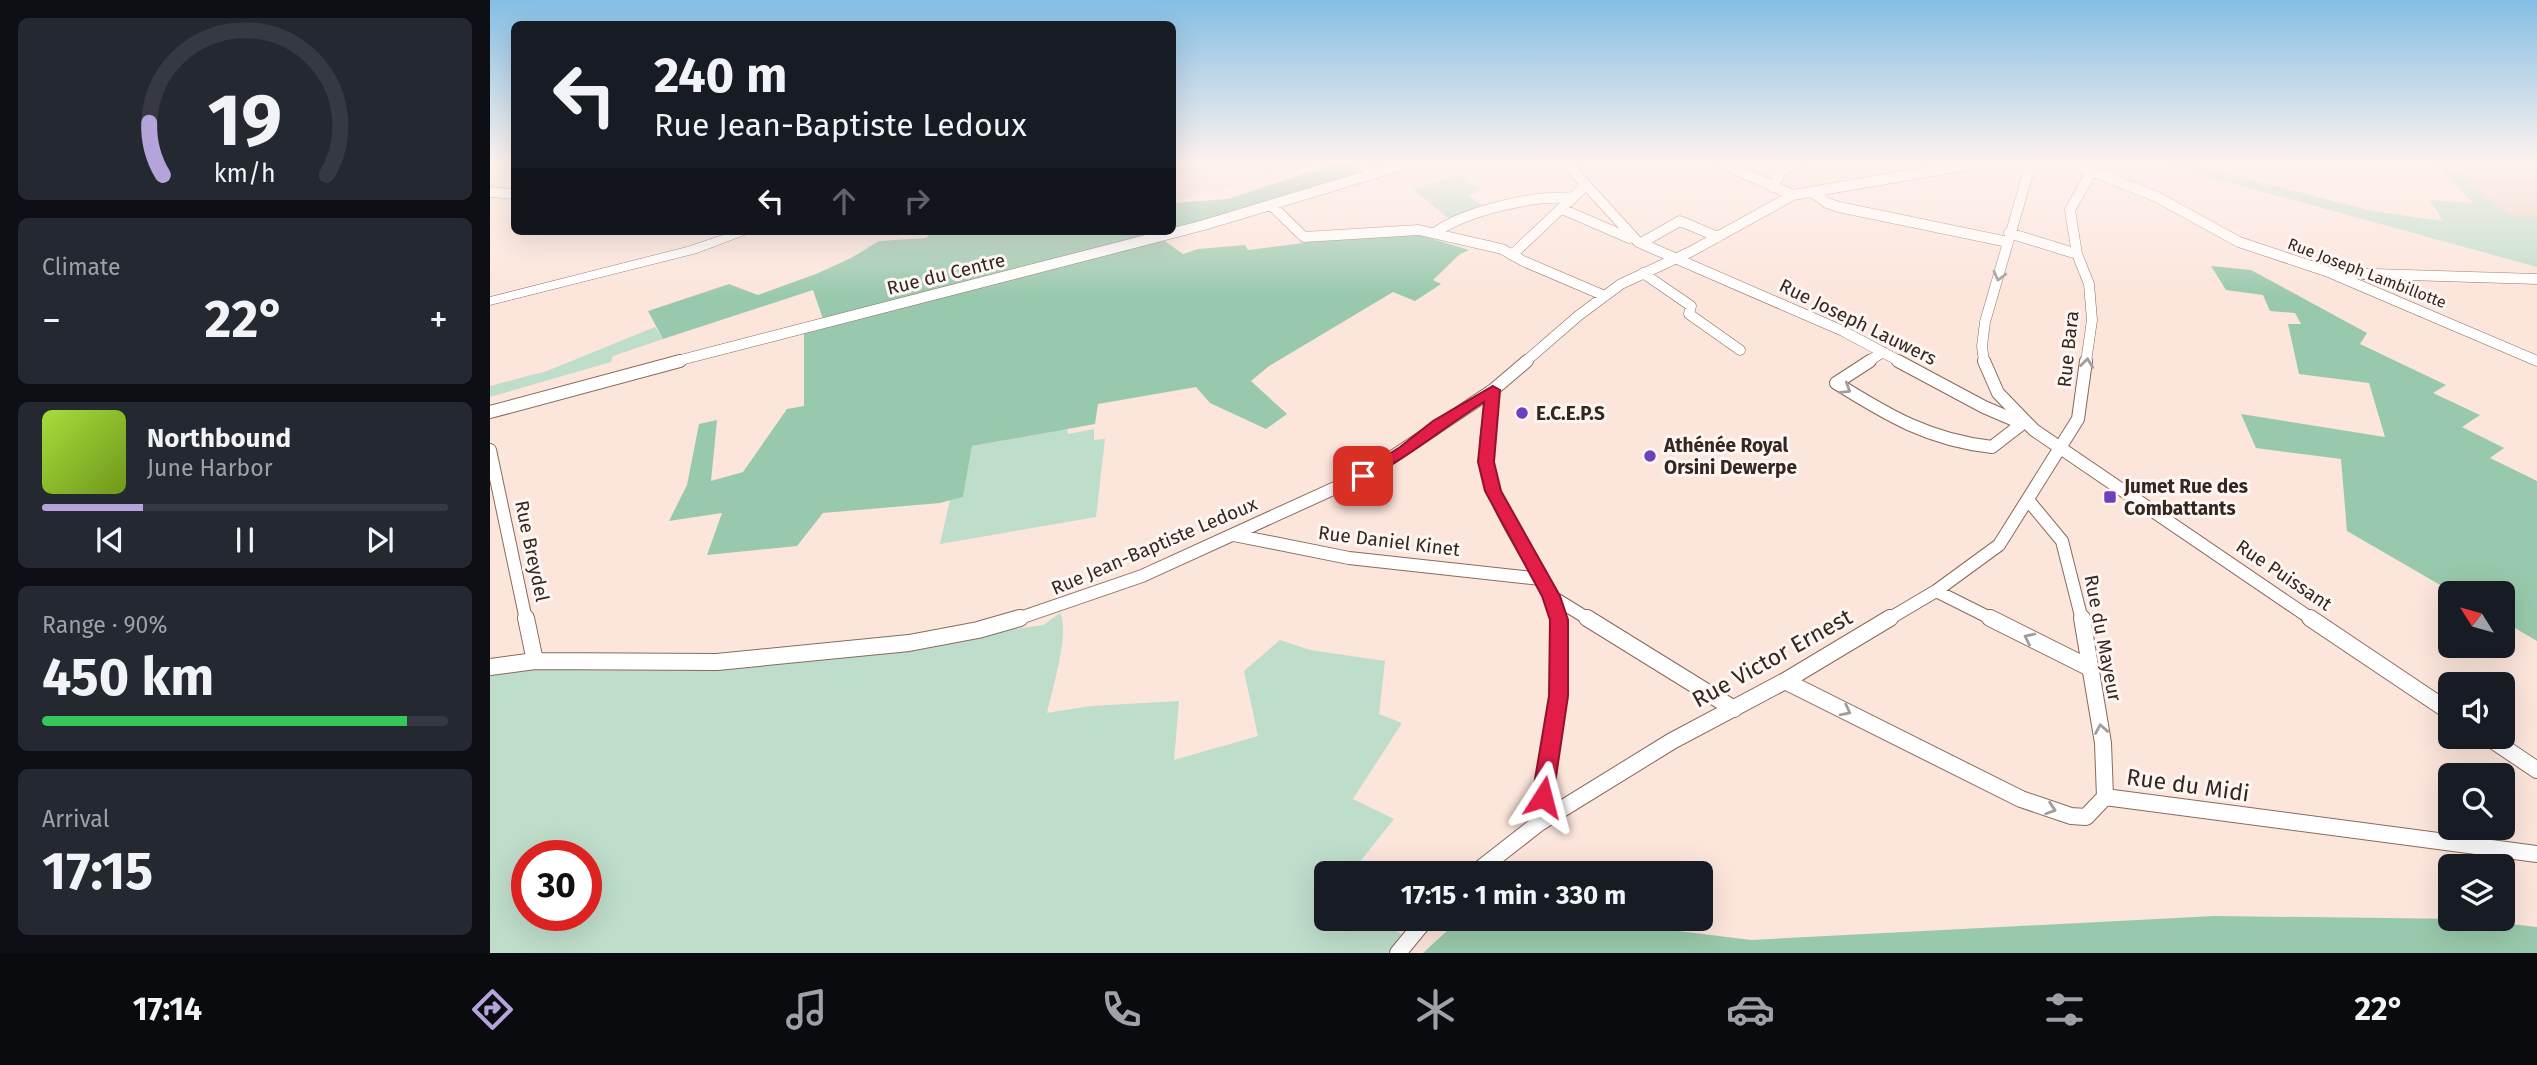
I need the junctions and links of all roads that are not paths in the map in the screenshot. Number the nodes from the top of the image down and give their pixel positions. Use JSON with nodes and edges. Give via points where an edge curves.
{"nodes":[{"id":1,"x":1262,"y":207,"type":"edge"},
{"id":2,"x":1274,"y":207,"type":"edge"},
{"id":3,"x":1507,"y":207,"type":"edge"},
{"id":4,"x":1607,"y":207,"type":"edge"},
{"id":5,"x":1771,"y":207,"type":"edge"},
{"id":6,"x":1842,"y":207,"type":"edge"},
{"id":7,"x":2018,"y":207,"type":"edge"},
{"id":8,"x":2071,"y":207,"type":"edge"},
{"id":9,"x":2176,"y":207,"type":"edge"},
{"id":10,"x":1562,"y":209,"type":"joint"},
{"id":11,"x":1176,"y":232,"type":"edge"},
{"id":12,"x":1436,"y":232,"type":"junction"},
{"id":13,"x":736,"y":235,"type":"edge"},
{"id":14,"x":1164,"y":235,"type":"edge"},
{"id":15,"x":1718,"y":237,"type":"junction"},
{"id":16,"x":2009,"y":238,"type":"junction"},
{"id":17,"x":1639,"y":242,"type":"junction"},
{"id":18,"x":1513,"y":254,"type":"junction"},
{"id":19,"x":2077,"y":254,"type":"junction"},
{"id":20,"x":1675,"y":259,"type":"junction"},
{"id":21,"x":2326,"y":271,"type":"junction"},
{"id":22,"x":1643,"y":273,"type":"junction"},
{"id":23,"x":2537,"y":279,"type":"edge"},
{"id":24,"x":1605,"y":296,"type":"junction"},
{"id":25,"x":490,"y":301,"type":"edge"},
{"id":26,"x":1740,"y":350,"type":"dead end"},
{"id":27,"x":1883,"y":352,"type":"junction"},
{"id":28,"x":2537,"y":361,"type":"edge"},
{"id":29,"x":1493,"y":390,"type":"junction"},
{"id":30,"x":490,"y":412,"type":"edge"},
{"id":31,"x":2023,"y":423,"type":"junction"},
{"id":32,"x":490,"y":450,"type":"edge"},
{"id":33,"x":2060,"y":450,"type":"junction"},
{"id":34,"x":2028,"y":500,"type":"junction"},
{"id":35,"x":1233,"y":535,"type":"junction"},
{"id":36,"x":1541,"y":579,"type":"junction"},
{"id":37,"x":1936,"y":592,"type":"junction"},
{"id":38,"x":1551,"y":596,"type":"junction"},
{"id":39,"x":535,"y":661,"type":"junction"},
{"id":40,"x":490,"y":667,"type":"edge"},
{"id":41,"x":2090,"y":668,"type":"junction"},
{"id":42,"x":1785,"y":681,"type":"junction"},
{"id":43,"x":2438,"y":704,"type":"edge"},
{"id":44,"x":1734,"y":709,"type":"junction"},
{"id":45,"x":2506,"y":749,"type":"edge"},
{"id":46,"x":2537,"y":770,"type":"edge"},
{"id":47,"x":2105,"y":797,"type":"junction"},
{"id":48,"x":1539,"y":823,"type":"junction"},
{"id":49,"x":2537,"y":854,"type":"edge"},
{"id":50,"x":1490,"y":861,"type":"edge"},
{"id":51,"x":1416,"y":931,"type":"edge"},
{"id":52,"x":1398,"y":953,"type":"edge"}],
"edges":[{"from":1,"to":11,"type":"street","name":"Rue du Centre"},
{"from":2,"to":12,"type":"street","via":[[1304,237]]},
{"from":3,"to":12,"type":"street","via":[[1446,224]]},
{"from":4,"to":17,"type":"street"},
{"from":5,"to":15,"type":"street","name":"Rue Jean-Baptiste Ledoux"},
{"from":6,"to":16,"type":"street"},
{"from":7,"to":16,"type":"street","name":"Rue Puissant"},
{"from":8,"to":19,"type":"street","name":"Rue Bara"},
{"from":9,"to":21,"type":"street","name":"Rue Joseph Lambillotte","via":[[2239,242]]},
{"from":10,"to":17,"type":"street","name":"Rue Joseph Lauwers"},
{"from":10,"to":18,"type":"street"},
{"from":12,"to":18,"type":"street"},
{"from":13,"to":25,"type":"street"},
{"from":14,"to":30,"type":"street","name":"Rue du Centre"},
{"from":15,"to":17,"type":"street","via":[[1680,220]]},
{"from":15,"to":20,"type":"street","name":"Rue Jean-Baptiste Ledoux"},
{"from":16,"to":19,"type":"street"},
{"from":16,"to":31,"type":"street","name":"Rue Puissant","one_way":true,"via":[[1982,346],[1987,372]]},
{"from":17,"to":20,"type":"street","name":"Rue Joseph Lauwers"},
{"from":18,"to":24,"type":"street"},
{"from":33,"to":19,"type":"street","name":"Rue Bara","one_way":true,"via":[[2078,419],[2092,320],[2089,284]]},
{"from":20,"to":22,"type":"street","name":"Rue Jean-Baptiste Ledoux"},
{"from":20,"to":27,"type":"street","name":"Rue Joseph Lauwers"},
{"from":21,"to":23,"type":"street"},
{"from":21,"to":28,"type":"street","name":"Rue Joseph Lambillotte"},
{"from":22,"to":24,"type":"street","name":"Rue Jean-Baptiste Ledoux"},
{"from":22,"to":26,"type":"street","via":[[1691,306],[1689,314]]},
{"from":24,"to":29,"type":"street","name":"Rue Jean-Baptiste Ledoux"},
{"from":27,"to":31,"type":"street","name":"Rue Joseph Lauwers"},
{"from":27,"to":31,"type":"street","one_way":true,"via":[[1836,383],[1910,429],[1963,445],[1992,447]]},
{"from":29,"to":35,"type":"street","name":"Rue Jean-Baptiste Ledoux","via":[[1368,473]]},
{"from":29,"to":36,"type":"street","via":[[1486,462],[1493,491]]},
{"from":31,"to":33,"type":"street","name":"Rue Puissant"},
{"from":32,"to":39,"type":"street","name":"Rue Breydel"},
{"from":33,"to":34,"type":"street","name":"Rue Victor Ernest"},
{"from":33,"to":43,"type":"street","name":"Rue Puissant"},
{"from":34,"to":37,"type":"street","name":"Rue Victor Ernest","via":[[1999,545]]},
{"from":34,"to":41,"type":"street","name":"Rue du Mayeur","via":[[2062,541]]},
{"from":35,"to":36,"type":"street","name":"Rue Daniel Kinet","via":[[1349,558]]},
{"from":35,"to":39,"type":"street","name":"Rue Jean-Baptiste Ledoux","via":[[1142,576],[1049,610],[909,643],[717,662]]},
{"from":36,"to":38,"type":"street"},
{"from":41,"to":37,"type":"street","one_way":true},
{"from":37,"to":42,"type":"street","name":"Rue Victor Ernest"},
{"from":38,"to":44,"type":"street"},
{"from":38,"to":48,"type":"street","via":[[1559,620],[1559,696]]},
{"from":39,"to":40,"type":"street","name":"Rue Jean-Baptiste Ledoux"},
{"from":47,"to":41,"type":"street","name":"Rue du Mayeur","one_way":true,"via":[[2103,743]]},
{"from":42,"to":44,"type":"street","name":"Rue Victor Ernest"},
{"from":42,"to":47,"type":"street","name":"Rue du Midi","one_way":true,"via":[[2021,799],[2086,817]]},
{"from":44,"to":48,"type":"street","name":"Rue Victor Ernest","via":[[1672,741]]},
{"from":45,"to":46,"type":"street"},
{"from":47,"to":49,"type":"street","name":"Rue du Midi"},
{"from":48,"to":50,"type":"street","name":"Rue Victor Ernest"},
{"from":51,"to":52,"type":"street"}]}
